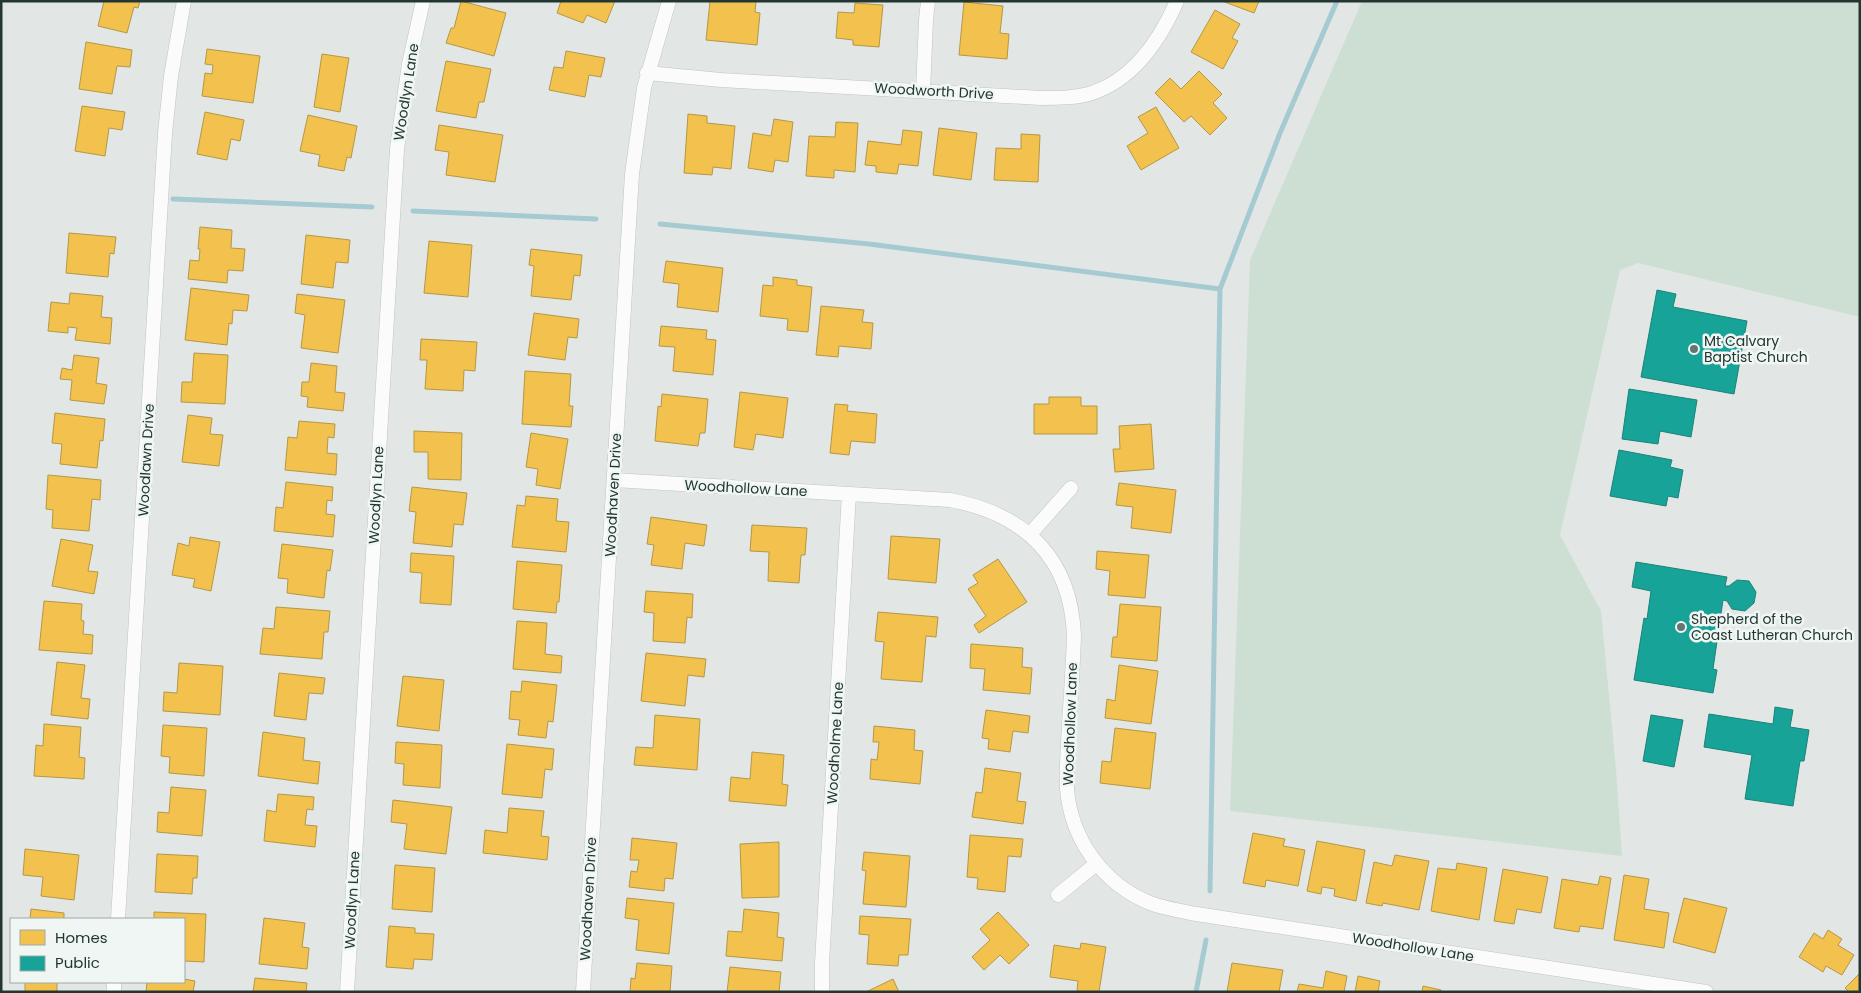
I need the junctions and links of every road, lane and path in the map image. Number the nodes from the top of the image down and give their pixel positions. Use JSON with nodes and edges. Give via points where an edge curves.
{"nodes":[{"id":1,"x":184,"y":1,"type":"edge"},
{"id":2,"x":423,"y":1,"type":"edge"},
{"id":3,"x":668,"y":1,"type":"edge"},
{"id":4,"x":928,"y":1,"type":"edge"},
{"id":5,"x":1177,"y":1,"type":"edge"},
{"id":6,"x":647,"y":73,"type":"junction"},
{"id":7,"x":923,"y":91,"type":"junction"},
{"id":8,"x":614,"y":480,"type":"junction"},
{"id":9,"x":1071,"y":488,"type":"dead end"},
{"id":10,"x":849,"y":494,"type":"junction"},
{"id":11,"x":1030,"y":534,"type":"junction"},
{"id":12,"x":1096,"y":864,"type":"junction"},
{"id":13,"x":1058,"y":895,"type":"dead end"},
{"id":14,"x":118,"y":918,"type":"edge"},
{"id":15,"x":347,"y":992,"type":"edge"},
{"id":16,"x":583,"y":992,"type":"edge"},
{"id":17,"x":822,"y":992,"type":"edge"},
{"id":18,"x":1706,"y":992,"type":"edge"}],
"edges":[{"from":1,"to":14,"type":"street","name":"Woodlawn Drive","via":[[165,133]]},
{"from":2,"to":15,"type":"street","name":"Woodlyn Lane","via":[[408,71],[397,149]]},
{"from":3,"to":6,"type":"street","name":"Woodhaven Drive"},
{"from":4,"to":7,"type":"street"},
{"from":5,"to":7,"type":"street","name":"Woodworth Drive","via":[[1149,51],[1118,79],[1092,93],[1042,98]]},
{"from":6,"to":7,"type":"street","name":"Woodworth Drive"},
{"from":6,"to":8,"type":"street","name":"Woodhaven Drive","via":[[632,174]]},
{"from":8,"to":10,"type":"street","name":"Woodhollow Lane"},
{"from":8,"to":16,"type":"street","name":"Woodhaven Drive"},
{"from":9,"to":11,"type":"street"},
{"from":10,"to":11,"type":"street","name":"Woodhollow Lane","via":[[962,503],[1000,515]]},
{"from":10,"to":17,"type":"street","name":"Woodholme Lane"},
{"from":11,"to":12,"type":"street","name":"Woodhollow Lane","via":[[1058,571],[1072,611],[1074,636],[1067,789],[1076,827]]},
{"from":12,"to":13,"type":"street"},
{"from":12,"to":18,"type":"street","name":"Woodhollow Lane","via":[[1129,892],[1173,910]]}]}
